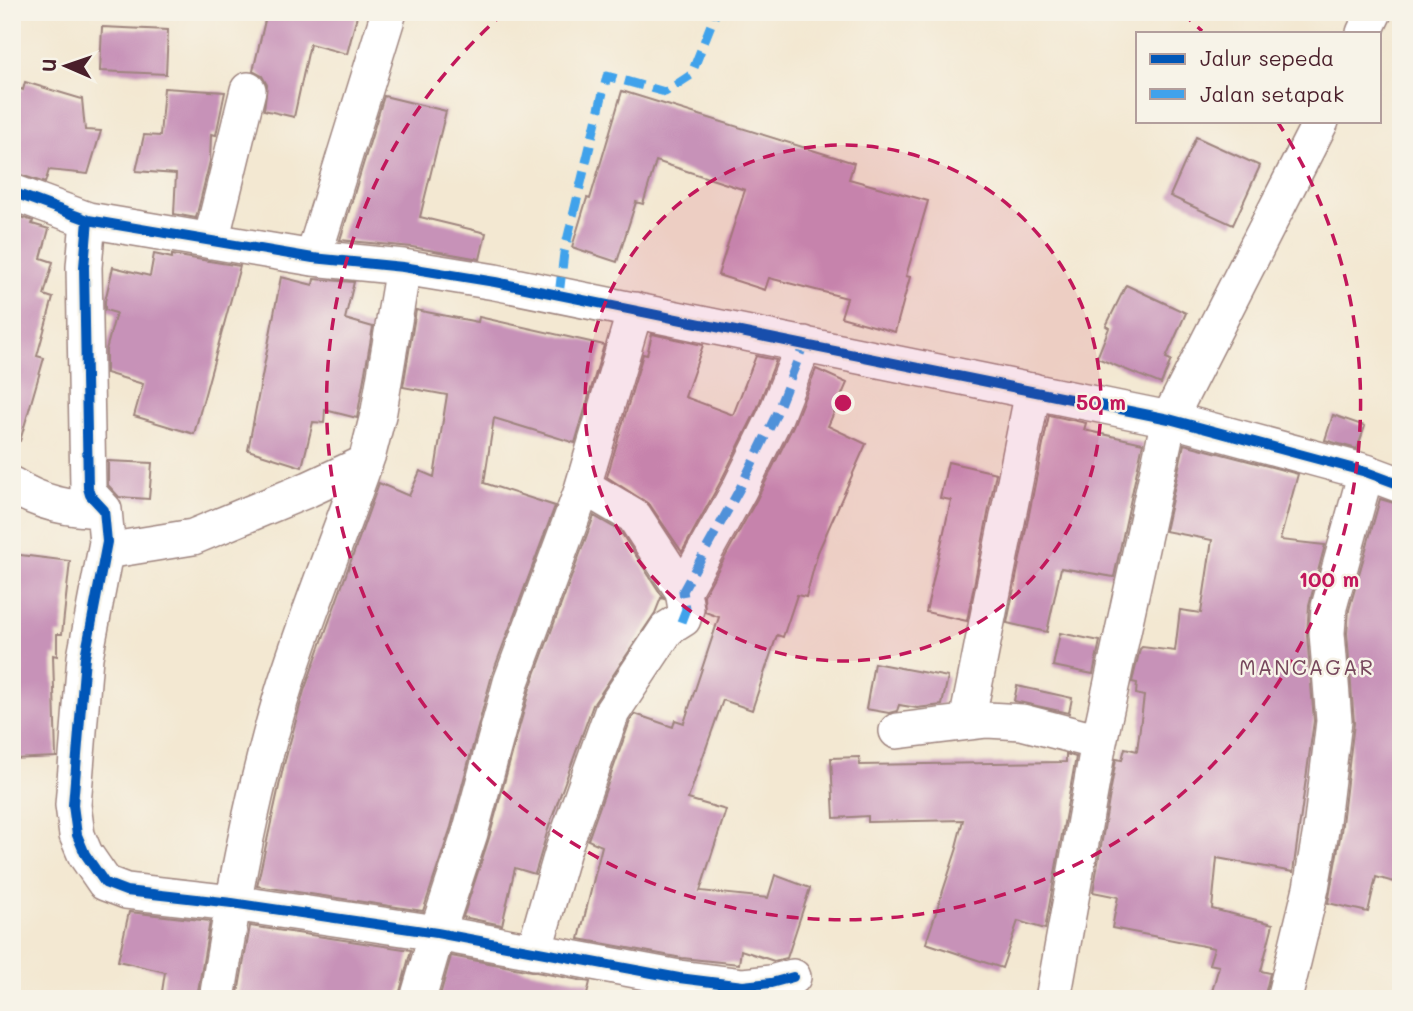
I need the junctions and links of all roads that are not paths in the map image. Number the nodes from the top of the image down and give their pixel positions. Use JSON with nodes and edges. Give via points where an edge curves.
{"nodes":[{"id":1,"x":389,"y":12,"type":"edge"},
{"id":2,"x":1374,"y":12,"type":"edge"},
{"id":3,"x":1364,"y":32,"type":"edge"},
{"id":4,"x":248,"y":90,"type":"dead end"},
{"id":5,"x":1320,"y":122,"type":"edge"},
{"id":6,"x":12,"y":192,"type":"edge"},
{"id":7,"x":88,"y":220,"type":"junction"},
{"id":8,"x":211,"y":241,"type":"junction"},
{"id":9,"x":313,"y":258,"type":"junction"},
{"id":10,"x":403,"y":267,"type":"junction"},
{"id":11,"x":635,"y":310,"type":"junction"},
{"id":12,"x":804,"y":344,"type":"junction"},
{"id":13,"x":1033,"y":391,"type":"junction"},
{"id":14,"x":1170,"y":419,"type":"junction"},
{"id":15,"x":370,"y":447,"type":"junction"},
{"id":16,"x":1366,"y":472,"type":"junction"},
{"id":17,"x":12,"y":485,"type":"edge"},
{"id":18,"x":1401,"y":485,"type":"edge"},
{"id":19,"x":578,"y":499,"type":"junction"},
{"id":20,"x":106,"y":530,"type":"junction"},
{"id":21,"x":677,"y":614,"type":"junction"},
{"id":22,"x":970,"y":708,"type":"junction"},
{"id":23,"x":897,"y":731,"type":"dead end"},
{"id":24,"x":1099,"y":742,"type":"junction"},
{"id":25,"x":232,"y":903,"type":"junction"},
{"id":26,"x":437,"y":933,"type":"junction"},
{"id":27,"x":534,"y":952,"type":"junction"},
{"id":28,"x":793,"y":977,"type":"dead end"},
{"id":29,"x":217,"y":999,"type":"edge"},
{"id":30,"x":418,"y":999,"type":"edge"},
{"id":31,"x":1053,"y":999,"type":"edge"},
{"id":32,"x":1284,"y":999,"type":"edge"}],
"edges":[{"from":1,"to":9,"type":"street"},
{"from":2,"to":3,"type":"street"},
{"from":4,"to":8,"type":"street"},
{"from":5,"to":14,"type":"street"},
{"from":6,"to":7,"type":"street"},
{"from":7,"to":8,"type":"street"},
{"from":7,"to":20,"type":"street","via":[[84,267],[88,488]]},
{"from":8,"to":9,"type":"street"},
{"from":9,"to":10,"type":"street"},
{"from":10,"to":11,"type":"street"},
{"from":10,"to":15,"type":"street"},
{"from":11,"to":12,"type":"street"},
{"from":11,"to":19,"type":"street"},
{"from":12,"to":13,"type":"street"},
{"from":12,"to":21,"type":"street","via":[[775,417]]},
{"from":13,"to":14,"type":"street"},
{"from":13,"to":22,"type":"street"},
{"from":14,"to":16,"type":"street"},
{"from":14,"to":24,"type":"street"},
{"from":15,"to":20,"type":"street","via":[[309,489],[193,537]]},
{"from":15,"to":25,"type":"street","via":[[285,686]]},
{"from":16,"to":18,"type":"street"},
{"from":16,"to":32,"type":"street","via":[[1329,607],[1334,721],[1313,876]]},
{"from":17,"to":20,"type":"street"},
{"from":19,"to":21,"type":"street","via":[[634,516]]},
{"from":19,"to":26,"type":"street","via":[[511,682]]},
{"from":20,"to":25,"type":"street","via":[[83,679],[73,805],[78,835],[105,883],[126,891]]},
{"from":21,"to":27,"type":"street","via":[[612,712],[562,850]]},
{"from":22,"to":23,"type":"street"},
{"from":22,"to":24,"type":"street","via":[[987,720],[1022,722]]},
{"from":24,"to":31,"type":"street"},
{"from":25,"to":26,"type":"street"},
{"from":25,"to":29,"type":"street"},
{"from":26,"to":27,"type":"street"},
{"from":26,"to":30,"type":"street"},
{"from":27,"to":28,"type":"street","via":[[743,986]]}]}
